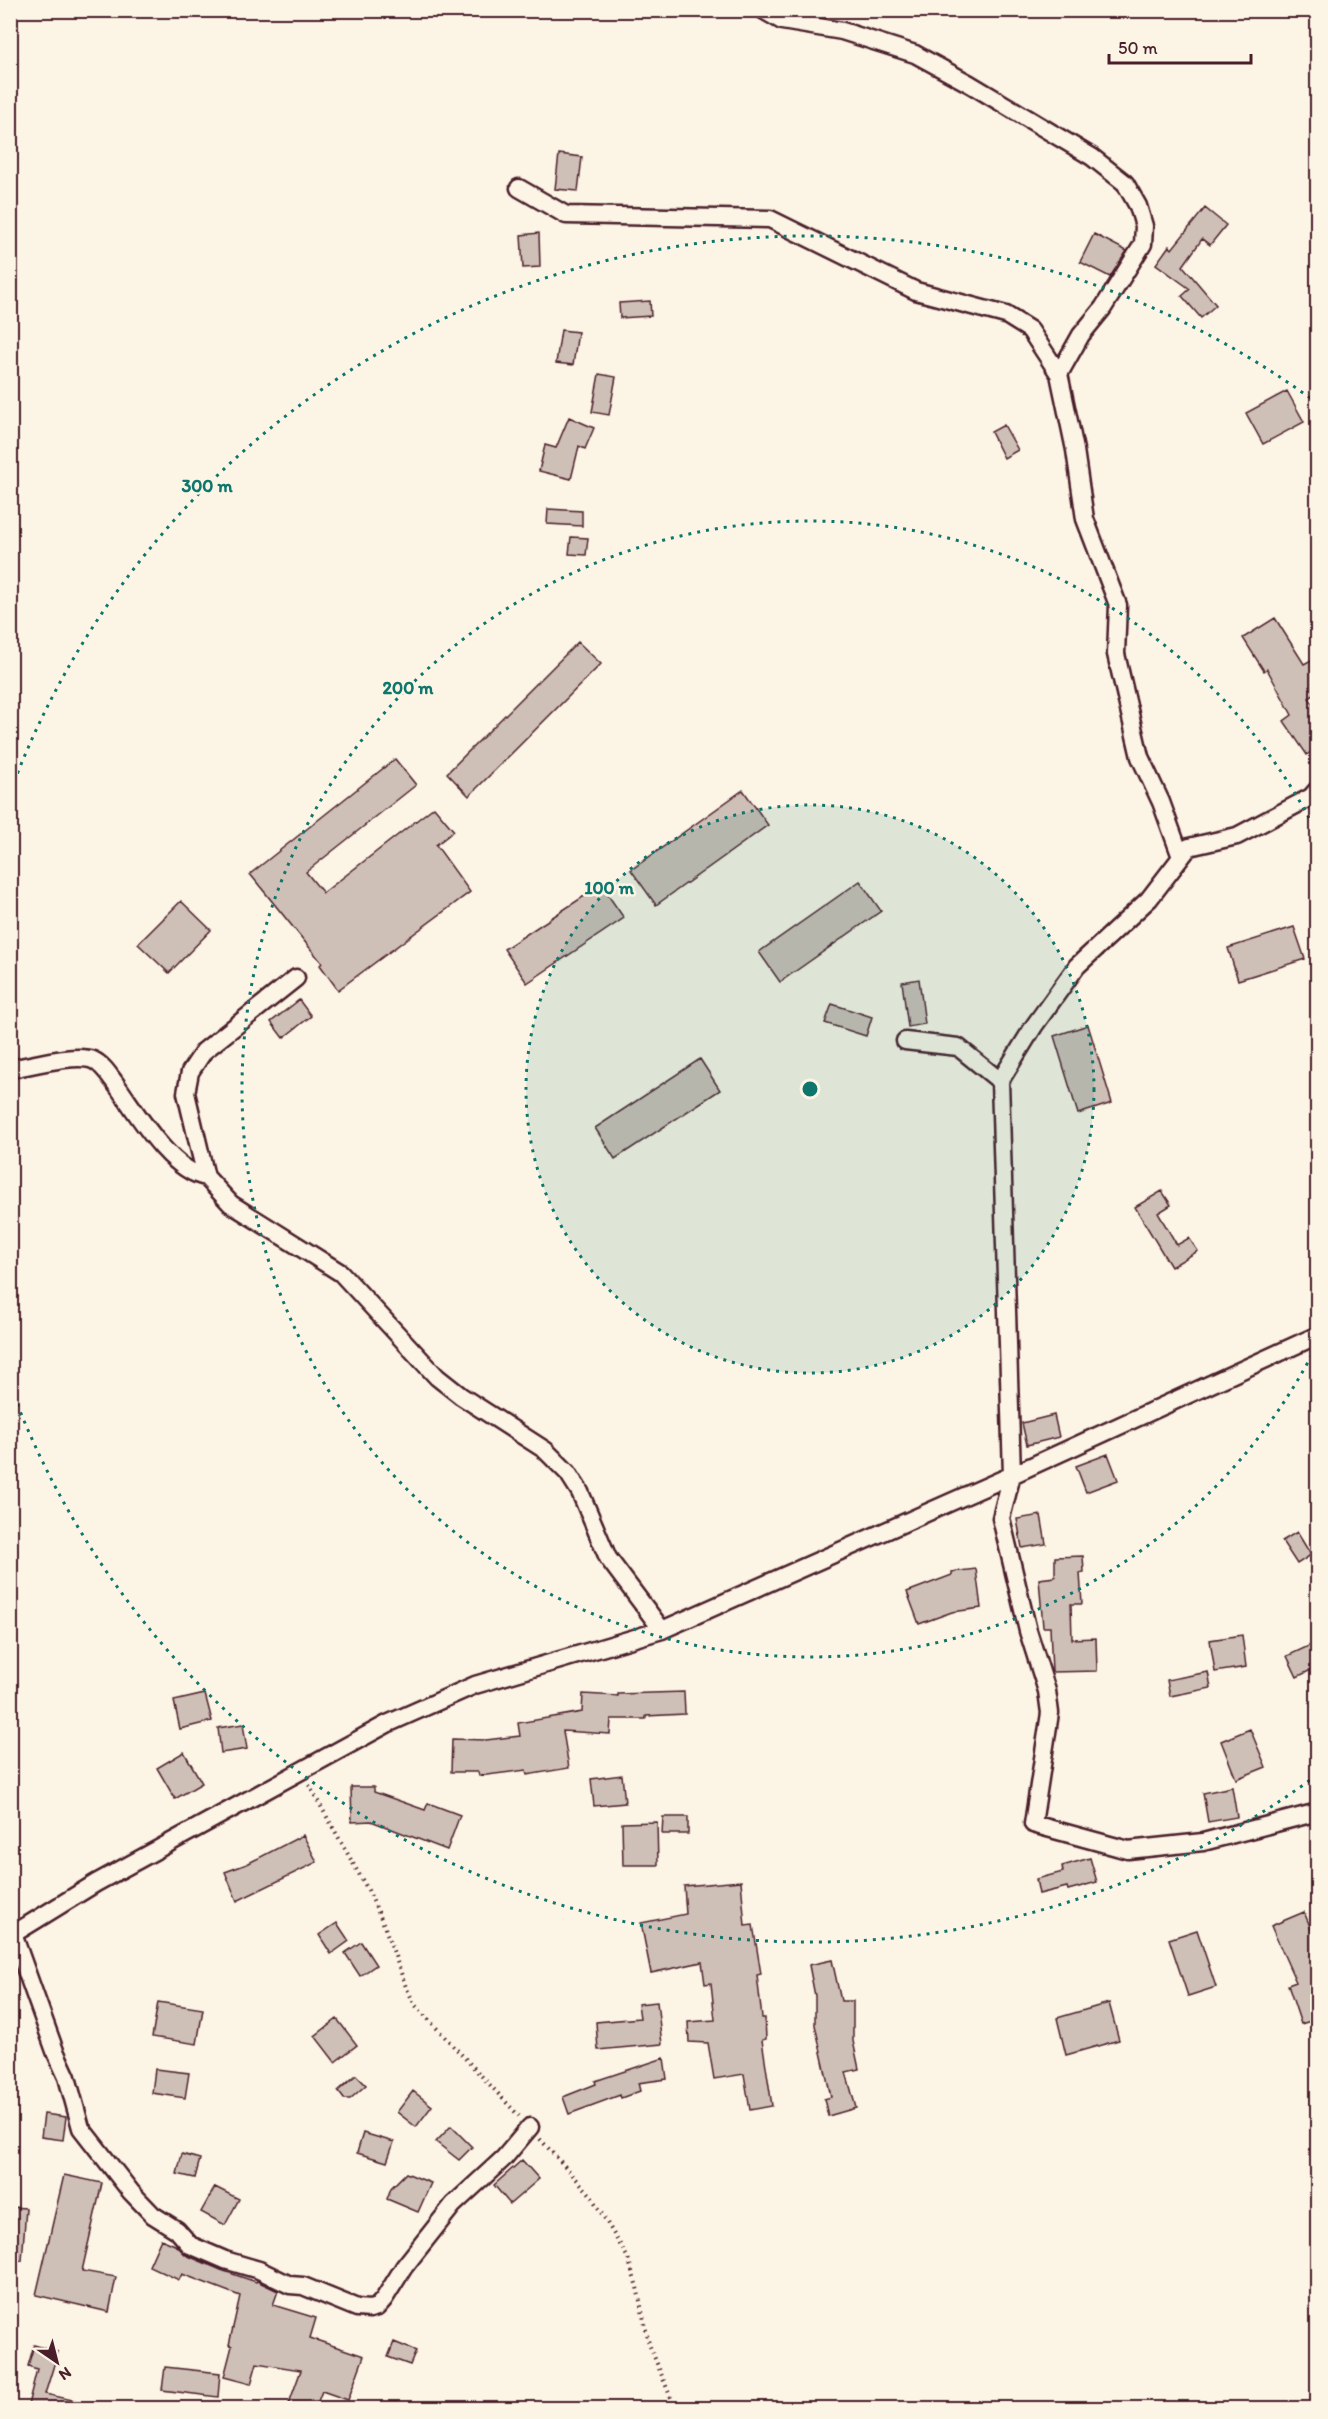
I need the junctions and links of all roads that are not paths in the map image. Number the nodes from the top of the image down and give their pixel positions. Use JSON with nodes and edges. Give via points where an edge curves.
{"nodes":[{"id":1,"x":763,"y":10,"type":"edge"},
{"id":2,"x":519,"y":188,"type":"dead end"},
{"id":3,"x":1059,"y":374,"type":"junction"},
{"id":4,"x":1317,"y":789,"type":"edge"},
{"id":5,"x":1181,"y":857,"type":"junction"},
{"id":6,"x":296,"y":978,"type":"dead end"},
{"id":7,"x":905,"y":1041,"type":"dead end"},
{"id":8,"x":10,"y":1069,"type":"edge"},
{"id":9,"x":1000,"y":1082,"type":"junction"},
{"id":10,"x":207,"y":1177,"type":"junction"},
{"id":11,"x":1317,"y":1335,"type":"edge"},
{"id":12,"x":1012,"y":1475,"type":"junction"},
{"id":13,"x":662,"y":1630,"type":"junction"},
{"id":14,"x":1317,"y":1812,"type":"edge"},
{"id":15,"x":12,"y":1935,"type":"edge"},
{"id":16,"x":530,"y":2127,"type":"road end"}],
"edges":[{"from":1,"to":3,"type":"street","via":[[782,21],[842,32],[915,54],[1092,157],[1125,183],[1144,226],[1143,244]]},
{"from":2,"to":3,"type":"street","via":[[566,215],[770,219],[916,291],[1006,315],[1030,330]]},
{"from":3,"to":5,"type":"street","via":[[1085,519],[1118,604],[1116,654],[1140,757]]},
{"from":4,"to":5,"type":"street","via":[[1237,836],[1189,847]]},
{"from":5,"to":9,"type":"street","via":[[1149,899],[1077,966]]},
{"from":6,"to":10,"type":"street","via":[[204,1051],[190,1072],[186,1093]]},
{"from":7,"to":9,"type":"street","via":[[958,1047]]},
{"from":8,"to":10,"type":"street","via":[[74,1059],[94,1061],[184,1168],[191,1174]]},
{"from":9,"to":12,"type":"street"},
{"from":10,"to":13,"type":"street","via":[[231,1204],[341,1273],[437,1377],[545,1450],[568,1473],[608,1558]]},
{"from":11,"to":12,"type":"street"},
{"from":12,"to":13,"type":"street"},
{"from":12,"to":14,"type":"street","via":[[1001,1518],[1050,1713],[1033,1824],[1128,1850],[1203,1842]]},
{"from":13,"to":15,"type":"street","via":[[475,1685],[387,1724],[96,1883]]},
{"from":15,"to":16,"type":"street","via":[[67,2077],[81,2128],[153,2215],[177,2230],[190,2245],[225,2260],[357,2308],[377,2307],[453,2205],[504,2158]]}]}
